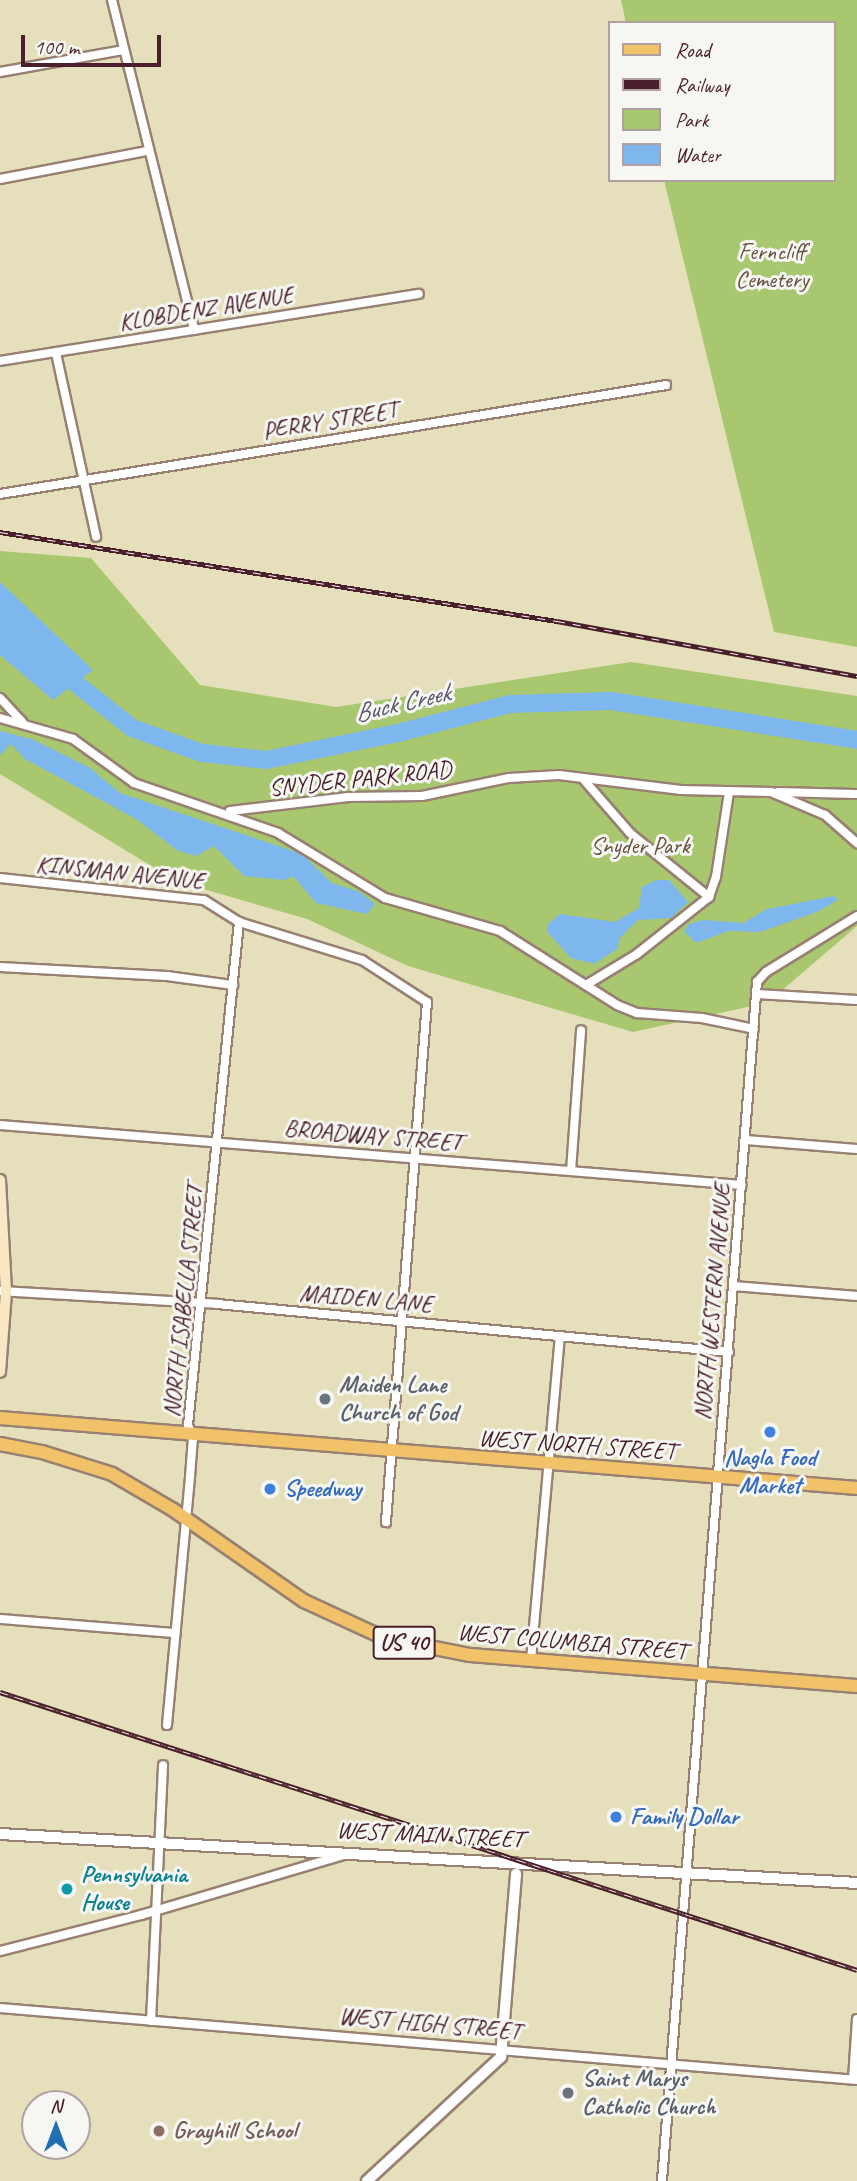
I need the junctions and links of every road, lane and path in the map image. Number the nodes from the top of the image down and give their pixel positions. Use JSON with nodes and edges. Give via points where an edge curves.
{"nodes":[{"id":1,"x":112,"y":0,"type":"edge"},
{"id":2,"x":123,"y":50,"type":"junction"},
{"id":3,"x":0,"y":72,"type":"edge"},
{"id":4,"x":147,"y":151,"type":"junction"},
{"id":5,"x":0,"y":179,"type":"edge"},
{"id":6,"x":419,"y":294,"type":"dead end"},
{"id":7,"x":194,"y":330,"type":"junction"},
{"id":8,"x":56,"y":353,"type":"junction"},
{"id":9,"x":0,"y":362,"type":"edge"},
{"id":10,"x":666,"y":385,"type":"dead end"},
{"id":11,"x":85,"y":480,"type":"junction"},
{"id":12,"x":0,"y":494,"type":"edge"},
{"id":13,"x":96,"y":537,"type":"dead end"},
{"id":14,"x":0,"y":698,"type":"edge"},
{"id":15,"x":0,"y":718,"type":"edge"},
{"id":16,"x":22,"y":722,"type":"junction"},
{"id":17,"x":582,"y":778,"type":"junction"},
{"id":18,"x":729,"y":792,"type":"junction"},
{"id":19,"x":771,"y":792,"type":"junction"},
{"id":20,"x":857,"y":794,"type":"edge"},
{"id":21,"x":224,"y":811,"type":"junction"},
{"id":22,"x":857,"y":843,"type":"edge"},
{"id":23,"x":0,"y":878,"type":"edge"},
{"id":24,"x":709,"y":897,"type":"junction"},
{"id":25,"x":857,"y":916,"type":"edge"},
{"id":26,"x":239,"y":922,"type":"junction"},
{"id":27,"x":0,"y":967,"type":"edge"},
{"id":28,"x":233,"y":985,"type":"junction"},
{"id":29,"x":586,"y":985,"type":"junction"},
{"id":30,"x":757,"y":993,"type":"junction"},
{"id":31,"x":857,"y":1000,"type":"edge"},
{"id":32,"x":754,"y":1029,"type":"junction"},
{"id":33,"x":581,"y":1030,"type":"dead end"},
{"id":34,"x":0,"y":1125,"type":"edge"},
{"id":35,"x":746,"y":1140,"type":"junction"},
{"id":36,"x":219,"y":1143,"type":"junction"},
{"id":37,"x":857,"y":1149,"type":"edge"},
{"id":38,"x":415,"y":1158,"type":"junction"},
{"id":39,"x":571,"y":1171,"type":"junction"},
{"id":40,"x":0,"y":1181,"type":"edge"},
{"id":41,"x":742,"y":1185,"type":"junction"},
{"id":42,"x":734,"y":1286,"type":"junction"},
{"id":43,"x":3,"y":1291,"type":"edge"},
{"id":44,"x":857,"y":1296,"type":"edge"},
{"id":45,"x":200,"y":1305,"type":"junction"},
{"id":46,"x":400,"y":1321,"type":"junction"},
{"id":47,"x":560,"y":1338,"type":"junction"},
{"id":48,"x":729,"y":1352,"type":"junction"},
{"id":49,"x":0,"y":1372,"type":"edge"},
{"id":50,"x":0,"y":1418,"type":"edge"},
{"id":51,"x":193,"y":1437,"type":"junction"},
{"id":52,"x":0,"y":1444,"type":"edge"},
{"id":53,"x":391,"y":1452,"type":"junction"},
{"id":54,"x":549,"y":1464,"type":"junction"},
{"id":55,"x":718,"y":1477,"type":"junction"},
{"id":56,"x":857,"y":1488,"type":"edge"},
{"id":57,"x":186,"y":1519,"type":"junction"},
{"id":58,"x":386,"y":1522,"type":"dead end"},
{"id":59,"x":0,"y":1619,"type":"edge"},
{"id":60,"x":175,"y":1633,"type":"junction"},
{"id":61,"x":531,"y":1660,"type":"junction"},
{"id":62,"x":703,"y":1674,"type":"junction"},
{"id":63,"x":857,"y":1686,"type":"edge"},
{"id":64,"x":167,"y":1725,"type":"dead end"},
{"id":65,"x":163,"y":1765,"type":"dead end"},
{"id":66,"x":0,"y":1833,"type":"edge"},
{"id":67,"x":157,"y":1842,"type":"junction"},
{"id":68,"x":352,"y":1851,"type":"junction"},
{"id":69,"x":686,"y":1871,"type":"junction"},
{"id":70,"x":516,"y":1874,"type":"dead end"},
{"id":71,"x":857,"y":1883,"type":"edge"},
{"id":72,"x":154,"y":1912,"type":"junction"},
{"id":73,"x":0,"y":1951,"type":"edge"},
{"id":74,"x":0,"y":2008,"type":"edge"},
{"id":75,"x":857,"y":2019,"type":"edge"},
{"id":76,"x":150,"y":2021,"type":"junction"},
{"id":77,"x":503,"y":2050,"type":"junction"},
{"id":78,"x":670,"y":2064,"type":"junction"},
{"id":79,"x":855,"y":2080,"type":"edge"},
{"id":80,"x":366,"y":2181,"type":"edge"},
{"id":81,"x":662,"y":2181,"type":"edge"}],
"edges":[{"from":1,"to":2,"type":"street"},
{"from":2,"to":3,"type":"street"},
{"from":2,"to":4,"type":"street"},
{"from":4,"to":5,"type":"street"},
{"from":4,"to":7,"type":"street"},
{"from":6,"to":7,"type":"street","name":"KLOBDENZ AVENUE"},
{"from":7,"to":8,"type":"street","name":"KLOBDENZ AVENUE"},
{"from":8,"to":9,"type":"street","name":"KLOBDENZ AVENUE"},
{"from":8,"to":11,"type":"street"},
{"from":10,"to":11,"type":"street","name":"PERRY STREET"},
{"from":11,"to":12,"type":"street","name":"PERRY STREET"},
{"from":11,"to":13,"type":"street"},
{"from":14,"to":16,"type":"street"},
{"from":15,"to":16,"type":"street","name":"SNYDER PARK ROAD"},
{"from":16,"to":21,"type":"street","name":"SNYDER PARK ROAD","via":[[73,739],[134,783]]},
{"from":17,"to":18,"type":"street","name":"SNYDER PARK ROAD","via":[[647,788]]},
{"from":17,"to":21,"type":"street","name":"SNYDER PARK ROAD","via":[[535,775],[422,796],[348,797]]},
{"from":17,"to":24,"type":"street","via":[[630,833]]},
{"from":18,"to":19,"type":"street","name":"SNYDER PARK ROAD"},
{"from":18,"to":24,"type":"street"},
{"from":19,"to":20,"type":"street","name":"SNYDER PARK ROAD"},
{"from":19,"to":22,"type":"street","name":"SNYDER PARK ROAD","via":[[825,815]]},
{"from":21,"to":29,"type":"street","name":"SNYDER PARK ROAD","via":[[307,848],[385,898],[500,932]]},
{"from":23,"to":26,"type":"street","name":"KINSMAN AVENUE","via":[[197,898],[216,904]]},
{"from":24,"to":29,"type":"street","via":[[648,947]]},
{"from":25,"to":30,"type":"street","name":"NORTH WESTERN AVENUE","via":[[766,972],[757,982]]},
{"from":26,"to":28,"type":"street","name":"NORTH ISABELLA STREET"},
{"from":26,"to":38,"type":"street","name":"KINSMAN AVENUE","via":[[362,960],[420,993],[430,1016]]},
{"from":27,"to":28,"type":"street","via":[[167,976]]},
{"from":28,"to":36,"type":"street","name":"NORTH ISABELLA STREET"},
{"from":29,"to":32,"type":"street","name":"SNYDER PARK ROAD","via":[[637,1013],[702,1018]]},
{"from":30,"to":31,"type":"street"},
{"from":30,"to":32,"type":"street","name":"NORTH WESTERN AVENUE"},
{"from":32,"to":35,"type":"street","name":"NORTH WESTERN AVENUE"},
{"from":33,"to":39,"type":"street"},
{"from":34,"to":36,"type":"street","name":"BROADWAY STREET"},
{"from":35,"to":37,"type":"street"},
{"from":35,"to":41,"type":"street","name":"NORTH WESTERN AVENUE"},
{"from":36,"to":38,"type":"street","name":"BROADWAY STREET"},
{"from":36,"to":45,"type":"street","name":"NORTH ISABELLA STREET"},
{"from":38,"to":39,"type":"street","name":"BROADWAY STREET"},
{"from":38,"to":46,"type":"street","name":"KINSMAN AVENUE"},
{"from":39,"to":41,"type":"street","name":"BROADWAY STREET"},
{"from":40,"to":43,"type":"main road"},
{"from":41,"to":42,"type":"street","name":"NORTH WESTERN AVENUE"},
{"from":42,"to":44,"type":"street"},
{"from":42,"to":48,"type":"street","name":"NORTH WESTERN AVENUE"},
{"from":43,"to":45,"type":"street","name":"MAIDEN LANE"},
{"from":43,"to":49,"type":"main road"},
{"from":45,"to":46,"type":"street","name":"MAIDEN LANE"},
{"from":45,"to":51,"type":"street","name":"NORTH ISABELLA STREET","via":[[188,1425]]},
{"from":46,"to":47,"type":"street","name":"MAIDEN LANE"},
{"from":46,"to":53,"type":"street","name":"KINSMAN AVENUE"},
{"from":47,"to":48,"type":"street","name":"MAIDEN LANE"},
{"from":47,"to":54,"type":"street"},
{"from":48,"to":55,"type":"street","name":"NORTH WESTERN AVENUE"},
{"from":50,"to":51,"type":"main road","name":"WEST NORTH STREET"},
{"from":51,"to":53,"type":"main road","name":"WEST NORTH STREET"},
{"from":51,"to":57,"type":"street","name":"NORTH ISABELLA STREET"},
{"from":52,"to":57,"type":"main road","name":"WEST COLUMBIA STREET","number":"US 40","via":[[112,1474]]},
{"from":53,"to":54,"type":"main road","name":"WEST NORTH STREET"},
{"from":53,"to":58,"type":"street","name":"KINSMAN AVENUE"},
{"from":54,"to":55,"type":"main road","name":"WEST NORTH STREET"},
{"from":54,"to":61,"type":"street"},
{"from":55,"to":56,"type":"main road","name":"WEST NORTH STREET"},
{"from":55,"to":62,"type":"street","name":"NORTH WESTERN AVENUE"},
{"from":57,"to":60,"type":"street","name":"NORTH ISABELLA STREET"},
{"from":57,"to":61,"type":"main road","name":"WEST COLUMBIA STREET","number":"US 40","via":[[304,1601],[345,1622],[435,1650]]},
{"from":59,"to":60,"type":"street"},
{"from":60,"to":64,"type":"street","name":"NORTH ISABELLA STREET"},
{"from":61,"to":62,"type":"main road","name":"WEST COLUMBIA STREET","number":"US 40"},
{"from":62,"to":63,"type":"main road","name":"WEST COLUMBIA STREET","number":"US 40"},
{"from":62,"to":69,"type":"street","name":"NORTH WESTERN AVENUE"},
{"from":65,"to":67,"type":"street"},
{"from":66,"to":67,"type":"street","name":"WEST MAIN STREET"},
{"from":67,"to":68,"type":"street","name":"WEST MAIN STREET"},
{"from":67,"to":72,"type":"street"},
{"from":68,"to":69,"type":"street","name":"WEST MAIN STREET"},
{"from":68,"to":72,"type":"street"},
{"from":69,"to":71,"type":"street","name":"WEST MAIN STREET"},
{"from":69,"to":78,"type":"street","name":"NORTH WESTERN AVENUE"},
{"from":70,"to":77,"type":"street"},
{"from":72,"to":73,"type":"street"},
{"from":72,"to":76,"type":"street"},
{"from":74,"to":76,"type":"street","name":"WEST HIGH STREET"},
{"from":75,"to":79,"type":"street"},
{"from":76,"to":77,"type":"street","name":"WEST HIGH STREET"},
{"from":77,"to":78,"type":"street","name":"WEST HIGH STREET"},
{"from":77,"to":80,"type":"street","via":[[497,2063]]},
{"from":78,"to":79,"type":"street","name":"WEST HIGH STREET"},
{"from":78,"to":81,"type":"street","name":"NORTH WESTERN AVENUE"}]}
